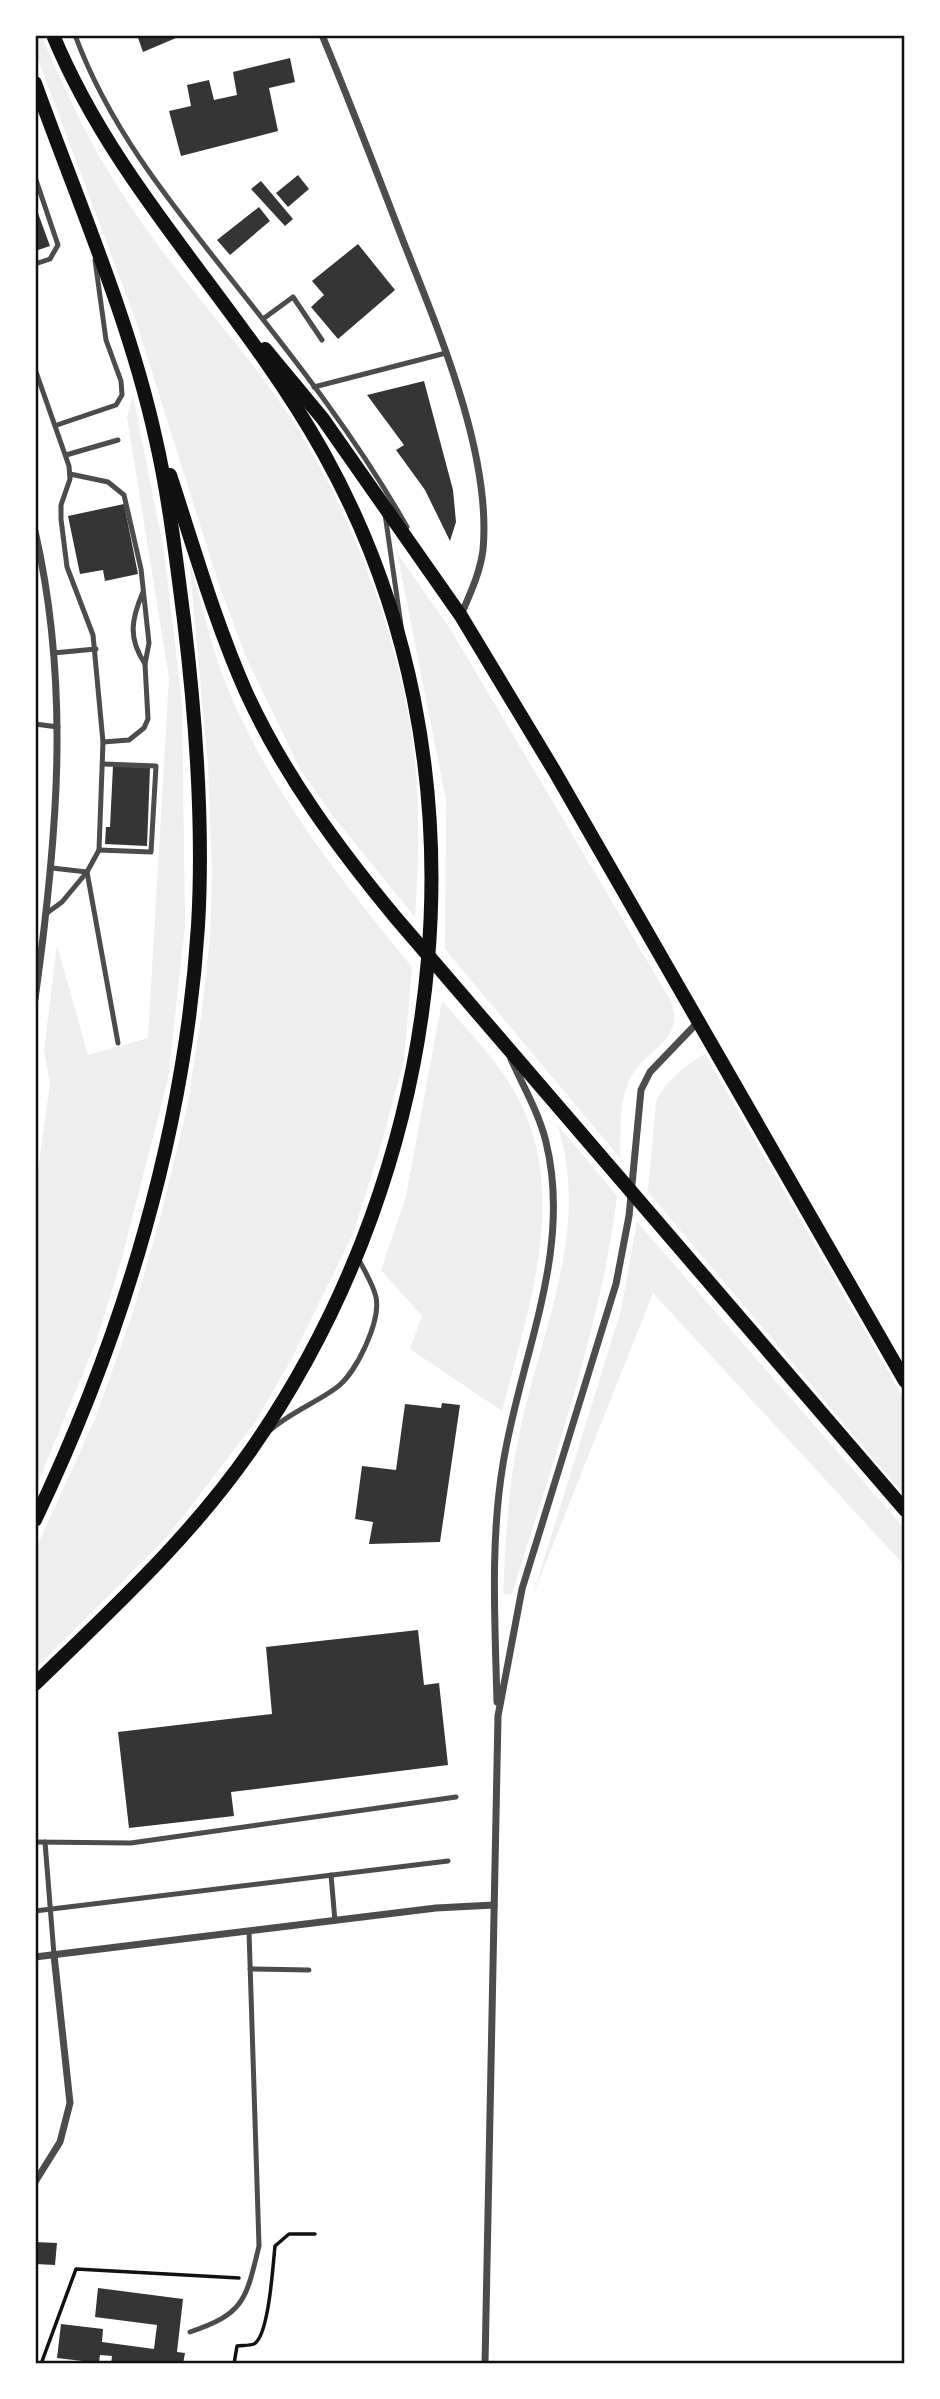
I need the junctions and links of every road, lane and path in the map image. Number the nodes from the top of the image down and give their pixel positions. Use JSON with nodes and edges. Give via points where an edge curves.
{"nodes":[{"id":1,"x":53,"y":35,"type":"edge"},
{"id":2,"x":75,"y":35,"type":"edge"},
{"id":3,"x":322,"y":35,"type":"edge"},
{"id":4,"x":35,"y":83,"type":"edge"},
{"id":5,"x":35,"y":177,"type":"edge"},
{"id":6,"x":92,"y":240,"type":"junction"},
{"id":7,"x":35,"y":264,"type":"edge"},
{"id":8,"x":228,"y":308,"type":"junction"},
{"id":9,"x":263,"y":319,"type":"junction"},
{"id":10,"x":322,"y":340,"type":"dead end"},
{"id":11,"x":446,"y":353,"type":"junction"},
{"id":12,"x":35,"y":369,"type":"edge"},
{"id":13,"x":314,"y":387,"type":"junction"},
{"id":14,"x":146,"y":401,"type":"junction"},
{"id":15,"x":57,"y":425,"type":"junction"},
{"id":16,"x":118,"y":440,"type":"dead end"},
{"id":17,"x":66,"y":454,"type":"junction"},
{"id":18,"x":376,"y":471,"type":"junction"},
{"id":19,"x":70,"y":474,"type":"junction"},
{"id":20,"x":383,"y":503,"type":"junction"},
{"id":21,"x":35,"y":531,"type":"edge"},
{"id":22,"x":430,"y":570,"type":"junction"},
{"id":23,"x":144,"y":590,"type":"junction"},
{"id":24,"x":461,"y":616,"type":"junction"},
{"id":25,"x":96,"y":649,"type":"junction"},
{"id":26,"x":53,"y":653,"type":"junction"},
{"id":27,"x":407,"y":660,"type":"junction"},
{"id":28,"x":145,"y":664,"type":"junction"},
{"id":29,"x":35,"y":724,"type":"edge"},
{"id":30,"x":58,"y":727,"type":"junction"},
{"id":31,"x":103,"y":742,"type":"junction"},
{"id":32,"x":104,"y":764,"type":"junction"},
{"id":33,"x":99,"y":850,"type":"junction"},
{"id":34,"x":52,"y":868,"type":"junction"},
{"id":35,"x":87,"y":872,"type":"junction"},
{"id":36,"x":47,"y":913,"type":"junction"},
{"id":37,"x":35,"y":999,"type":"edge"},
{"id":38,"x":697,"y":1023,"type":"junction"},
{"id":39,"x":502,"y":1040,"type":"junction"},
{"id":40,"x":118,"y":1043,"type":"dead end"},
{"id":41,"x":358,"y":1258,"type":"junction"},
{"id":42,"x":905,"y":1381,"type":"edge"},
{"id":43,"x":250,"y":1452,"type":"junction"},
{"id":44,"x":905,"y":1510,"type":"edge"},
{"id":45,"x":35,"y":1520,"type":"edge"},
{"id":46,"x":35,"y":1684,"type":"edge"},
{"id":47,"x":498,"y":1716,"type":"junction"},
{"id":48,"x":456,"y":1797,"type":"dead end"},
{"id":49,"x":35,"y":1842,"type":"edge"},
{"id":50,"x":45,"y":1842,"type":"junction"},
{"id":51,"x":448,"y":1861,"type":"dead end"},
{"id":52,"x":331,"y":1875,"type":"junction"},
{"id":53,"x":494,"y":1905,"type":"junction"},
{"id":54,"x":51,"y":1909,"type":"junction"},
{"id":55,"x":35,"y":1911,"type":"edge"},
{"id":56,"x":335,"y":1921,"type":"junction"},
{"id":57,"x":249,"y":1931,"type":"junction"},
{"id":58,"x":54,"y":1955,"type":"junction"},
{"id":59,"x":35,"y":1957,"type":"edge"},
{"id":60,"x":250,"y":1969,"type":"junction"},
{"id":61,"x":309,"y":1970,"type":"dead end"},
{"id":62,"x":35,"y":2182,"type":"edge"},
{"id":63,"x":315,"y":2234,"type":"dead end"},
{"id":64,"x":251,"y":2279,"type":"junction"},
{"id":65,"x":190,"y":2332,"type":"dead end"},
{"id":66,"x":41,"y":2364,"type":"edge"},
{"id":67,"x":234,"y":2364,"type":"edge"},
{"id":68,"x":485,"y":2364,"type":"edge"}],
"edges":[{"from":1,"to":8,"type":"main road","via":[[85,106],[126,174]]},
{"from":2,"to":9,"type":"lane","via":[[102,97],[133,151]]},
{"from":3,"to":11,"type":"street"},
{"from":4,"to":6,"type":"main road"},
{"from":5,"to":7,"type":"lane","via":[[58,245],[50,259]]},
{"from":6,"to":14,"type":"main road"},
{"from":6,"to":15,"type":"lane","via":[[106,340],[122,395],[116,405]]},
{"from":8,"to":20,"type":"main road","via":[[300,390]]},
{"from":8,"to":27,"type":"main road","via":[[307,425],[345,493],[379,573]]},
{"from":9,"to":10,"type":"lane","via":[[293,297]]},
{"from":9,"to":13,"type":"lane"},
{"from":11,"to":13,"type":"lane"},
{"from":11,"to":24,"type":"street","via":[[468,429],[483,514],[481,563]]},
{"from":12,"to":15,"type":"lane"},
{"from":13,"to":18,"type":"lane"},
{"from":14,"to":39,"type":"main road","via":[[222,632],[248,695],[302,793],[396,919]]},
{"from":14,"to":45,"type":"main road","via":[[169,511],[191,691],[198,889],[193,979],[167,1135],[131,1271],[91,1392]]},
{"from":15,"to":17,"type":"lane"},
{"from":16,"to":17,"type":"lane"},
{"from":17,"to":19,"type":"lane"},
{"from":18,"to":20,"type":"lane"},
{"from":18,"to":22,"type":"lane"},
{"from":19,"to":23,"type":"lane","via":[[108,482],[124,495]]},
{"from":19,"to":25,"type":"lane","via":[[61,511],[67,567]]},
{"from":20,"to":22,"type":"main road"},
{"from":20,"to":27,"type":"lane"},
{"from":21,"to":26,"type":"street"},
{"from":22,"to":24,"type":"main road"},
{"from":23,"to":28,"type":"lane","via":[[149,643]]},
{"from":23,"to":28,"type":"lane","via":[[131,625],[135,647]]},
{"from":24,"to":38,"type":"main road"},
{"from":25,"to":26,"type":"lane"},
{"from":25,"to":31,"type":"lane"},
{"from":26,"to":30,"type":"street"},
{"from":27,"to":41,"type":"main road","via":[[428,779],[431,925],[407,1098]]},
{"from":28,"to":31,"type":"lane","via":[[146,724],[129,740]]},
{"from":29,"to":30,"type":"lane"},
{"from":30,"to":34,"type":"street"},
{"from":31,"to":32,"type":"lane"},
{"from":32,"to":33,"type":"lane"},
{"from":32,"to":33,"type":"lane","via":[[156,766],[152,852]]},
{"from":33,"to":35,"type":"lane"},
{"from":34,"to":35,"type":"lane"},
{"from":34,"to":36,"type":"street"},
{"from":35,"to":36,"type":"lane"},
{"from":35,"to":40,"type":"lane"},
{"from":36,"to":37,"type":"street"},
{"from":38,"to":42,"type":"main road"},
{"from":38,"to":47,"type":"street","via":[[650,1072],[642,1090],[629,1216],[616,1284],[515,1612]]},
{"from":39,"to":44,"type":"main road"},
{"from":39,"to":47,"type":"street","via":[[541,1125],[552,1174],[554,1211],[546,1281],[509,1429],[498,1502],[494,1610]]},
{"from":41,"to":43,"type":"main road","via":[[303,1367]]},
{"from":41,"to":43,"type":"lane","via":[[374,1290],[377,1310],[353,1370],[337,1387],[280,1421]]},
{"from":43,"to":46,"type":"main road","via":[[176,1544]]},
{"from":47,"to":53,"type":"street"},
{"from":48,"to":50,"type":"lane","via":[[131,1843]]},
{"from":49,"to":50,"type":"lane"},
{"from":50,"to":54,"type":"lane"},
{"from":51,"to":52,"type":"lane"},
{"from":52,"to":54,"type":"lane"},
{"from":52,"to":56,"type":"lane"},
{"from":53,"to":56,"type":"street"},
{"from":53,"to":68,"type":"street"},
{"from":54,"to":55,"type":"lane"},
{"from":54,"to":58,"type":"lane"},
{"from":56,"to":57,"type":"street"},
{"from":57,"to":58,"type":"street"},
{"from":57,"to":60,"type":"lane"},
{"from":58,"to":59,"type":"street"},
{"from":58,"to":62,"type":"street","via":[[70,2103],[60,2142]]},
{"from":60,"to":61,"type":"lane"},
{"from":60,"to":64,"type":"lane","via":[[259,2246]]},
{"from":63,"to":67,"type":"path","via":[[289,2234],[275,2246],[260,2339],[237,2346]]},
{"from":64,"to":65,"type":"lane","via":[[238,2309]]},
{"from":64,"to":66,"type":"path","via":[[76,2269]]}]}
